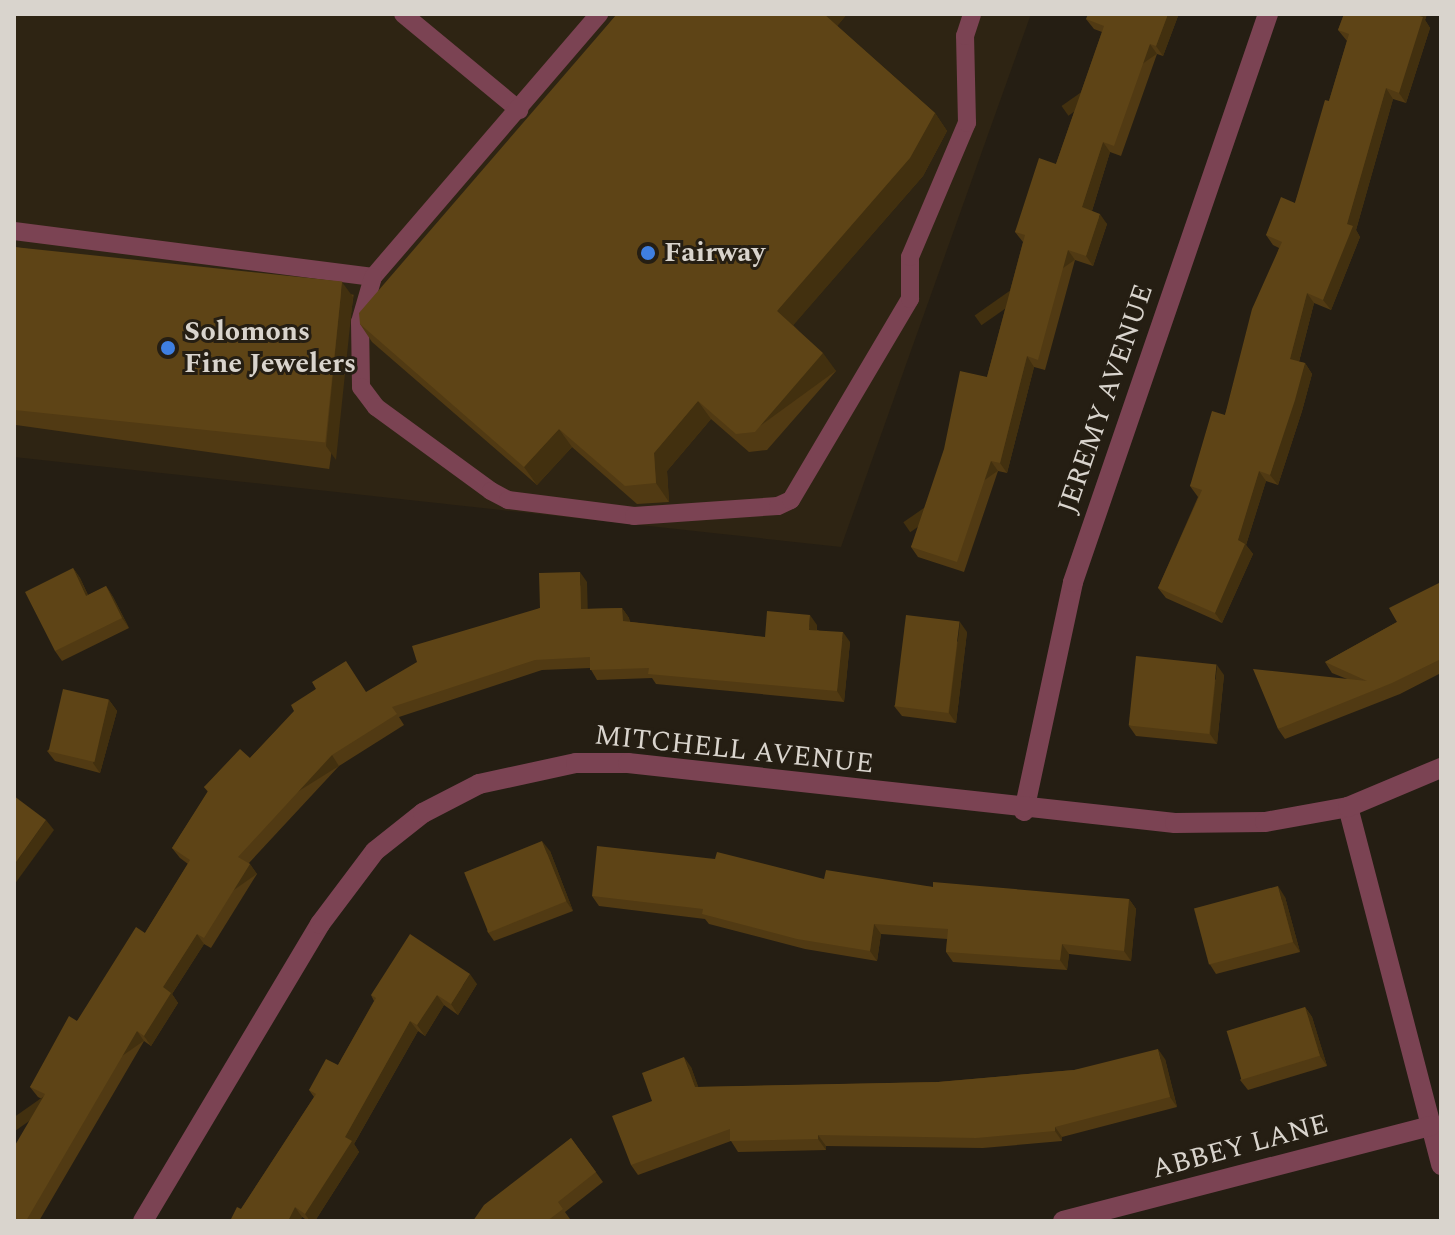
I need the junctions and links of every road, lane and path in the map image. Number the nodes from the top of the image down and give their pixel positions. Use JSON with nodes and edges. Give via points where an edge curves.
{"nodes":[{"id":1,"x":403,"y":14,"type":"edge"},
{"id":2,"x":599,"y":14,"type":"edge"},
{"id":3,"x":972,"y":14,"type":"edge"},
{"id":4,"x":1268,"y":14,"type":"edge"},
{"id":5,"x":519,"y":110,"type":"junction"},
{"id":6,"x":14,"y":231,"type":"edge"},
{"id":7,"x":373,"y":277,"type":"junction"},
{"id":8,"x":1441,"y":768,"type":"edge"},
{"id":9,"x":1348,"y":807,"type":"junction"},
{"id":10,"x":1024,"y":811,"type":"junction"},
{"id":11,"x":1431,"y":1126,"type":"junction"},
{"id":12,"x":1441,"y":1165,"type":"edge"},
{"id":13,"x":143,"y":1221,"type":"edge"},
{"id":14,"x":1063,"y":1221,"type":"edge"}],
"edges":[{"from":1,"to":5,"type":"lane"},
{"from":2,"to":5,"type":"lane"},
{"from":3,"to":7,"type":"lane","via":[[965,36],[967,123],[910,257],[910,299],[791,500],[778,506],[634,516],[508,500],[491,491],[376,407],[361,387],[360,322]]},
{"from":4,"to":10,"type":"street","name":"JEREMY AVENUE","via":[[1073,582]]},
{"from":5,"to":7,"type":"lane"},
{"from":6,"to":7,"type":"lane","via":[[147,244]]},
{"from":8,"to":9,"type":"street","name":"MITCHELL AVENUE"},
{"from":9,"to":10,"type":"street","name":"MITCHELL AVENUE","via":[[1265,822],[1175,823]]},
{"from":9,"to":11,"type":"street"},
{"from":10,"to":13,"type":"street","name":"MITCHELL AVENUE","via":[[628,763],[576,763],[479,784],[423,813],[375,851],[320,924]]},
{"from":11,"to":12,"type":"street"},
{"from":11,"to":14,"type":"street","name":"ABBEY LANE"}]}
